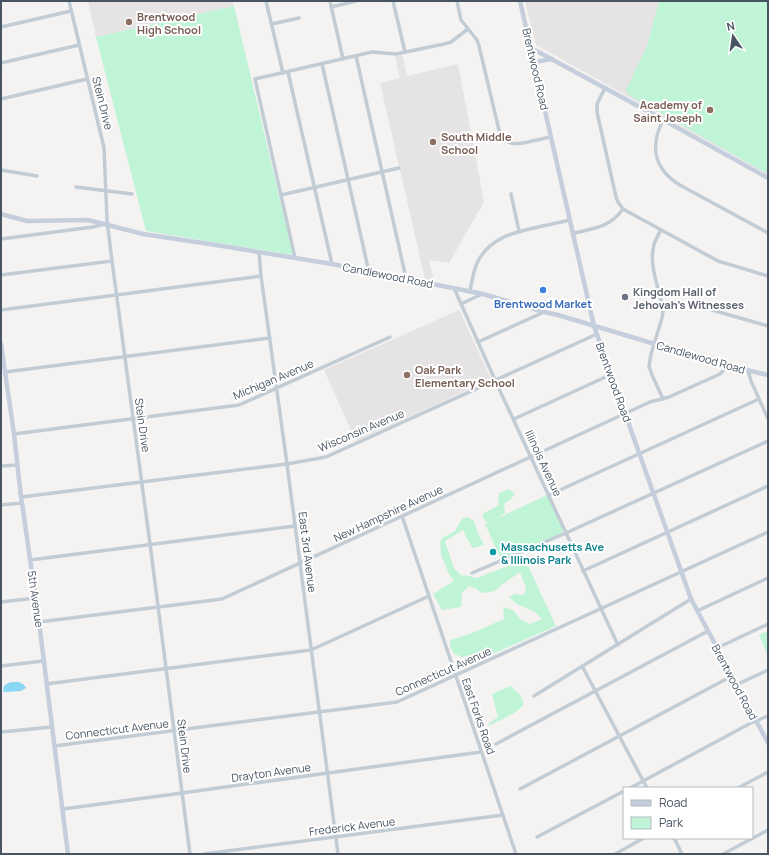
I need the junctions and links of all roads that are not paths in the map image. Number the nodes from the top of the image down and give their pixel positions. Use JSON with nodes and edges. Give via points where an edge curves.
{"nodes":[{"id":1,"x":69,"y":1,"type":"edge"},
{"id":2,"x":266,"y":1,"type":"edge"},
{"id":3,"x":330,"y":1,"type":"edge"},
{"id":4,"x":356,"y":1,"type":"edge"},
{"id":5,"x":393,"y":1,"type":"edge"},
{"id":6,"x":457,"y":1,"type":"edge"},
{"id":7,"x":520,"y":1,"type":"edge"},
{"id":8,"x":331,"y":7,"type":"junction"},
{"id":9,"x":71,"y":11,"type":"junction"},
{"id":10,"x":299,"y":18,"type":"dead end"},
{"id":11,"x":272,"y":24,"type":"junction"},
{"id":12,"x":1,"y":27,"type":"edge"},
{"id":13,"x":468,"y":29,"type":"junction"},
{"id":14,"x":79,"y":45,"type":"junction"},
{"id":15,"x":531,"y":48,"type":"junction"},
{"id":16,"x":405,"y":52,"type":"junction"},
{"id":17,"x":356,"y":56,"type":"junction"},
{"id":18,"x":343,"y":59,"type":"junction"},
{"id":19,"x":552,"y":59,"type":"junction"},
{"id":20,"x":534,"y":62,"type":"junction"},
{"id":21,"x":1,"y":63,"type":"edge"},
{"id":22,"x":322,"y":64,"type":"junction"},
{"id":23,"x":288,"y":72,"type":"junction"},
{"id":24,"x":283,"y":73,"type":"junction"},
{"id":25,"x":87,"y":79,"type":"junction"},
{"id":26,"x":605,"y":88,"type":"junction"},
{"id":27,"x":1,"y":100,"type":"edge"},
{"id":28,"x":663,"y":120,"type":"junction"},
{"id":29,"x":551,"y":137,"type":"junction"},
{"id":30,"x":400,"y":168,"type":"dead end"},
{"id":31,"x":1,"y":170,"type":"edge"},
{"id":32,"x":382,"y":172,"type":"junction"},
{"id":33,"x":38,"y":176,"type":"dead end"},
{"id":34,"x":768,"y":178,"type":"edge"},
{"id":35,"x":348,"y":180,"type":"junction"},
{"id":36,"x":76,"y":187,"type":"dead end"},
{"id":37,"x":314,"y":187,"type":"junction"},
{"id":38,"x":106,"y":190,"type":"junction"},
{"id":39,"x":132,"y":194,"type":"dead end"},
{"id":40,"x":511,"y":194,"type":"dead end"},
{"id":41,"x":281,"y":195,"type":"junction"},
{"id":42,"x":623,"y":209,"type":"junction"},
{"id":43,"x":1,"y":214,"type":"edge"},
{"id":44,"x":570,"y":220,"type":"junction"},
{"id":45,"x":106,"y":225,"type":"junction"},
{"id":46,"x":661,"y":230,"type":"junction"},
{"id":47,"x":519,"y":231,"type":"junction"},
{"id":48,"x":574,"y":233,"type":"junction"},
{"id":49,"x":768,"y":233,"type":"edge"},
{"id":50,"x":1,"y":239,"type":"edge"},
{"id":51,"x":259,"y":252,"type":"junction"},
{"id":52,"x":295,"y":258,"type":"junction"},
{"id":53,"x":112,"y":260,"type":"junction"},
{"id":54,"x":332,"y":264,"type":"junction"},
{"id":55,"x":369,"y":272,"type":"junction"},
{"id":56,"x":1,"y":275,"type":"edge"},
{"id":57,"x":261,"y":276,"type":"junction"},
{"id":58,"x":768,"y":276,"type":"edge"},
{"id":59,"x":406,"y":278,"type":"junction"},
{"id":60,"x":454,"y":288,"type":"junction"},
{"id":61,"x":470,"y":291,"type":"junction"},
{"id":62,"x":483,"y":294,"type":"junction"},
{"id":63,"x":116,"y":295,"type":"junction"},
{"id":64,"x":461,"y":304,"type":"junction"},
{"id":65,"x":662,"y":305,"type":"junction"},
{"id":66,"x":1,"y":310,"type":"edge"},
{"id":67,"x":544,"y":312,"type":"junction"},
{"id":68,"x":594,"y":326,"type":"junction"},
{"id":69,"x":768,"y":326,"type":"edge"},
{"id":70,"x":597,"y":334,"type":"junction"},
{"id":71,"x":390,"y":337,"type":"dead end"},
{"id":72,"x":270,"y":338,"type":"junction"},
{"id":73,"x":478,"y":342,"type":"junction"},
{"id":74,"x":1,"y":344,"type":"edge"},
{"id":75,"x":654,"y":344,"type":"junction"},
{"id":76,"x":124,"y":357,"type":"junction"},
{"id":77,"x":725,"y":364,"type":"junction"},
{"id":78,"x":748,"y":370,"type":"junction"},
{"id":79,"x":5,"y":372,"type":"junction"},
{"id":80,"x":612,"y":374,"type":"junction"},
{"id":81,"x":768,"y":374,"type":"edge"},
{"id":82,"x":495,"y":380,"type":"junction"},
{"id":83,"x":277,"y":388,"type":"junction"},
{"id":84,"x":663,"y":399,"type":"junction"},
{"id":85,"x":759,"y":399,"type":"junction"},
{"id":86,"x":626,"y":414,"type":"junction"},
{"id":87,"x":133,"y":419,"type":"junction"},
{"id":88,"x":514,"y":419,"type":"junction"},
{"id":89,"x":768,"y":419,"type":"edge"},
{"id":90,"x":14,"y":434,"type":"junction"},
{"id":91,"x":768,"y":441,"type":"edge"},
{"id":92,"x":640,"y":453,"type":"junction"},
{"id":93,"x":531,"y":458,"type":"junction"},
{"id":94,"x":17,"y":464,"type":"junction"},
{"id":95,"x":287,"y":464,"type":"junction"},
{"id":96,"x":1,"y":466,"type":"edge"},
{"id":97,"x":142,"y":482,"type":"junction"},
{"id":98,"x":768,"y":486,"type":"edge"},
{"id":99,"x":654,"y":493,"type":"junction"},
{"id":100,"x":549,"y":495,"type":"junction"},
{"id":101,"x":20,"y":497,"type":"junction"},
{"id":102,"x":22,"y":503,"type":"junction"},
{"id":103,"x":1,"y":505,"type":"edge"},
{"id":104,"x":402,"y":516,"type":"junction"},
{"id":105,"x":295,"y":526,"type":"junction"},
{"id":106,"x":668,"y":532,"type":"junction"},
{"id":107,"x":768,"y":532,"type":"edge"},
{"id":108,"x":566,"y":533,"type":"junction"},
{"id":109,"x":150,"y":544,"type":"junction"},
{"id":110,"x":30,"y":560,"type":"junction"},
{"id":111,"x":300,"y":564,"type":"junction"},
{"id":112,"x":583,"y":571,"type":"junction"},
{"id":113,"x":682,"y":572,"type":"junction"},
{"id":114,"x":472,"y":573,"type":"dead end"},
{"id":115,"x":768,"y":578,"type":"edge"},
{"id":116,"x":428,"y":596,"type":"junction"},
{"id":117,"x":36,"y":598,"type":"junction"},
{"id":118,"x":691,"y":599,"type":"junction"},
{"id":119,"x":1,"y":602,"type":"edge"},
{"id":120,"x":158,"y":607,"type":"junction"},
{"id":121,"x":601,"y":608,"type":"junction"},
{"id":122,"x":697,"y":611,"type":"junction"},
{"id":123,"x":39,"y":622,"type":"junction"},
{"id":124,"x":768,"y":624,"type":"edge"},
{"id":125,"x":708,"y":631,"type":"junction"},
{"id":126,"x":618,"y":645,"type":"junction"},
{"id":127,"x":717,"y":648,"type":"junction"},
{"id":128,"x":311,"y":650,"type":"junction"},
{"id":129,"x":43,"y":661,"type":"junction"},
{"id":130,"x":1,"y":666,"type":"edge"},
{"id":131,"x":582,"y":666,"type":"junction"},
{"id":132,"x":166,"y":669,"type":"junction"},
{"id":133,"x":768,"y":670,"type":"edge"},
{"id":134,"x":455,"y":676,"type":"junction"},
{"id":135,"x":732,"y":676,"type":"junction"},
{"id":136,"x":46,"y":684,"type":"junction"},
{"id":137,"x":736,"y":685,"type":"junction"},
{"id":138,"x":596,"y":691,"type":"junction"},
{"id":139,"x":534,"y":696,"type":"dead end"},
{"id":140,"x":319,"y":712,"type":"junction"},
{"id":141,"x":768,"y":716,"type":"edge"},
{"id":142,"x":756,"y":721,"type":"junction"},
{"id":143,"x":52,"y":726,"type":"junction"},
{"id":144,"x":174,"y":730,"type":"junction"},
{"id":145,"x":1,"y":732,"type":"edge"},
{"id":146,"x":619,"y":736,"type":"junction"},
{"id":147,"x":768,"y":743,"type":"edge"},
{"id":148,"x":496,"y":744,"type":"dead end"},
{"id":149,"x":54,"y":746,"type":"junction"},
{"id":150,"x":481,"y":752,"type":"junction"},
{"id":151,"x":768,"y":772,"type":"edge"},
{"id":152,"x":328,"y":774,"type":"junction"},
{"id":153,"x":644,"y":781,"type":"junction"},
{"id":154,"x":632,"y":787,"type":"edge"},
{"id":155,"x":647,"y":787,"type":"edge"},
{"id":156,"x":740,"y":787,"type":"edge"},
{"id":157,"x":520,"y":789,"type":"dead end"},
{"id":158,"x":623,"y":792,"type":"edge"},
{"id":159,"x":182,"y":793,"type":"junction"},
{"id":160,"x":62,"y":808,"type":"junction"},
{"id":161,"x":503,"y":815,"type":"junction"},
{"id":162,"x":768,"y":830,"type":"edge"},
{"id":163,"x":335,"y":837,"type":"junction"},
{"id":164,"x":537,"y":837,"type":"dead end"},
{"id":165,"x":753,"y":838,"type":"edge"},
{"id":166,"x":642,"y":839,"type":"edge"},
{"id":167,"x":674,"y":839,"type":"edge"},
{"id":168,"x":751,"y":839,"type":"edge"},
{"id":169,"x":68,"y":854,"type":"edge"},
{"id":170,"x":190,"y":854,"type":"edge"},
{"id":171,"x":204,"y":854,"type":"edge"},
{"id":172,"x":338,"y":854,"type":"edge"},
{"id":173,"x":516,"y":854,"type":"edge"},
{"id":174,"x":614,"y":854,"type":"edge"},
{"id":175,"x":682,"y":854,"type":"edge"},
{"id":176,"x":723,"y":854,"type":"edge"}],
"edges":[{"from":1,"to":9,"type":"street","name":"Stein Drive"},
{"from":2,"to":11,"type":"street"},
{"from":3,"to":8,"type":"street"},
{"from":4,"to":8,"type":"street"},
{"from":5,"to":16,"type":"street"},
{"from":6,"to":13,"type":"street","via":[[461,20]]},
{"from":7,"to":15,"type":"street","name":"Brentwood Road"},
{"from":8,"to":18,"type":"street"},
{"from":9,"to":12,"type":"street"},
{"from":9,"to":14,"type":"street","name":"Stein Drive"},
{"from":10,"to":11,"type":"street"},
{"from":11,"to":24,"type":"street"},
{"from":13,"to":16,"type":"street","via":[[451,42]]},
{"from":13,"to":29,"type":"street","via":[[479,46],[499,130],[504,140],[514,144]]},
{"from":14,"to":21,"type":"street"},
{"from":14,"to":25,"type":"street","name":"Stein Drive"},
{"from":15,"to":19,"type":"street"},
{"from":15,"to":20,"type":"street","name":"Brentwood Road"},
{"from":16,"to":17,"type":"street","via":[[372,52]]},
{"from":17,"to":18,"type":"street"},
{"from":17,"to":32,"type":"street"},
{"from":18,"to":22,"type":"street"},
{"from":19,"to":20,"type":"street"},
{"from":19,"to":26,"type":"street"},
{"from":20,"to":29,"type":"street","name":"Brentwood Road"},
{"from":22,"to":23,"type":"street"},
{"from":22,"to":35,"type":"street"},
{"from":23,"to":24,"type":"street"},
{"from":23,"to":37,"type":"street"},
{"from":24,"to":41,"type":"street","via":[[255,79]]},
{"from":25,"to":27,"type":"street"},
{"from":25,"to":38,"type":"street","name":"Stein Drive","via":[[104,148]]},
{"from":26,"to":28,"type":"street"},
{"from":26,"to":42,"type":"street","via":[[597,104],[597,112],[616,197]]},
{"from":28,"to":34,"type":"street"},
{"from":28,"to":49,"type":"street","via":[[655,148],[664,172],[678,184]]},
{"from":29,"to":44,"type":"street","name":"Brentwood Road"},
{"from":30,"to":32,"type":"street"},
{"from":31,"to":33,"type":"street"},
{"from":32,"to":35,"type":"street"},
{"from":32,"to":59,"type":"street"},
{"from":35,"to":37,"type":"street"},
{"from":35,"to":55,"type":"street"},
{"from":36,"to":38,"type":"street"},
{"from":37,"to":41,"type":"street"},
{"from":37,"to":54,"type":"street"},
{"from":38,"to":39,"type":"street"},
{"from":38,"to":45,"type":"street","name":"Stein Drive"},
{"from":40,"to":47,"type":"street"},
{"from":41,"to":52,"type":"street"},
{"from":42,"to":46,"type":"street"},
{"from":42,"to":48,"type":"street","via":[[607,224]]},
{"from":43,"to":45,"type":"street","name":"Candlewood Road","via":[[27,221],[88,220]]},
{"from":44,"to":47,"type":"street"},
{"from":44,"to":48,"type":"street","name":"Brentwood Road"},
{"from":45,"to":50,"type":"street"},
{"from":45,"to":51,"type":"street","name":"Candlewood Road","via":[[143,234]]},
{"from":45,"to":53,"type":"street","name":"Stein Drive"},
{"from":46,"to":58,"type":"street","via":[[718,261]]},
{"from":46,"to":65,"type":"street","via":[[654,244],[652,261]]},
{"from":47,"to":61,"type":"street","via":[[492,243],[482,254],[475,269]]},
{"from":48,"to":68,"type":"street","name":"Brentwood Road"},
{"from":51,"to":52,"type":"street","name":"Candlewood Road"},
{"from":51,"to":57,"type":"street","name":"East 3rd Avenue"},
{"from":52,"to":54,"type":"street","name":"Candlewood Road"},
{"from":53,"to":56,"type":"street"},
{"from":53,"to":63,"type":"street","name":"Stein Drive"},
{"from":54,"to":55,"type":"street","name":"Candlewood Road"},
{"from":55,"to":59,"type":"street","name":"Candlewood Road"},
{"from":57,"to":63,"type":"street"},
{"from":57,"to":72,"type":"street","name":"East 3rd Avenue"},
{"from":59,"to":60,"type":"street","name":"Candlewood Road"},
{"from":60,"to":61,"type":"street","name":"Candlewood Road"},
{"from":60,"to":64,"type":"street","name":"Illinois Avenue"},
{"from":61,"to":62,"type":"street","name":"Candlewood Road"},
{"from":62,"to":64,"type":"street"},
{"from":62,"to":67,"type":"street","name":"Candlewood Road"},
{"from":63,"to":66,"type":"street"},
{"from":63,"to":76,"type":"street","name":"Stein Drive"},
{"from":64,"to":73,"type":"street","name":"Illinois Avenue"},
{"from":65,"to":69,"type":"street","via":[[690,304]]},
{"from":65,"to":75,"type":"street","via":[[662,318]]},
{"from":67,"to":68,"type":"street","name":"Candlewood Road"},
{"from":67,"to":73,"type":"street"},
{"from":68,"to":70,"type":"street","name":"Brentwood Road"},
{"from":68,"to":75,"type":"street","name":"Candlewood Road"},
{"from":70,"to":80,"type":"street","name":"Brentwood Road"},
{"from":70,"to":82,"type":"street","name":"Wisconsin Avenue"},
{"from":71,"to":83,"type":"street","name":"Michigan Avenue"},
{"from":72,"to":76,"type":"street"},
{"from":72,"to":83,"type":"street","name":"East 3rd Avenue"},
{"from":73,"to":82,"type":"street","name":"Illinois Avenue"},
{"from":74,"to":79,"type":"street","name":"5th Avenue"},
{"from":75,"to":77,"type":"street","name":"Candlewood Road"},
{"from":75,"to":84,"type":"street","via":[[649,366]]},
{"from":76,"to":79,"type":"street"},
{"from":76,"to":87,"type":"street","name":"Stein Drive"},
{"from":77,"to":78,"type":"street","name":"Candlewood Road"},
{"from":77,"to":84,"type":"street","name":"New Hampshire Avenue","via":[[720,374]]},
{"from":78,"to":81,"type":"street","name":"Candlewood Road"},
{"from":78,"to":85,"type":"street"},
{"from":79,"to":90,"type":"street","name":"5th Avenue"},
{"from":80,"to":86,"type":"street","name":"Brentwood Road"},
{"from":80,"to":88,"type":"street"},
{"from":82,"to":88,"type":"street","name":"Illinois Avenue"},
{"from":82,"to":95,"type":"street","name":"Wisconsin Avenue","via":[[337,453]]},
{"from":83,"to":87,"type":"street","name":"Michigan Avenue","via":[[239,405]]},
{"from":83,"to":95,"type":"street","name":"East 3rd Avenue"},
{"from":84,"to":86,"type":"street","name":"New Hampshire Avenue","via":[[650,402]]},
{"from":85,"to":89,"type":"street"},
{"from":85,"to":92,"type":"street"},
{"from":86,"to":92,"type":"street","name":"Brentwood Road"},
{"from":86,"to":93,"type":"street","name":"New Hampshire Avenue"},
{"from":87,"to":90,"type":"street","name":"Michigan Avenue"},
{"from":87,"to":97,"type":"street","name":"Stein Drive"},
{"from":88,"to":93,"type":"street","name":"Illinois Avenue"},
{"from":90,"to":94,"type":"street","name":"5th Avenue"},
{"from":91,"to":99,"type":"street"},
{"from":92,"to":99,"type":"street","name":"Brentwood Road"},
{"from":92,"to":100,"type":"street"},
{"from":93,"to":100,"type":"street","name":"Illinois Avenue"},
{"from":93,"to":104,"type":"street","name":"New Hampshire Avenue"},
{"from":94,"to":96,"type":"street"},
{"from":94,"to":101,"type":"street","name":"5th Avenue"},
{"from":95,"to":97,"type":"street","name":"Wisconsin Avenue"},
{"from":95,"to":105,"type":"street","name":"East 3rd Avenue"},
{"from":97,"to":101,"type":"street","name":"Wisconsin Avenue"},
{"from":97,"to":109,"type":"street","name":"Stein Drive"},
{"from":98,"to":106,"type":"street"},
{"from":99,"to":106,"type":"street","name":"Brentwood Road"},
{"from":99,"to":108,"type":"street"},
{"from":100,"to":108,"type":"street","name":"Illinois Avenue"},
{"from":101,"to":102,"type":"street","name":"5th Avenue"},
{"from":102,"to":103,"type":"street"},
{"from":102,"to":110,"type":"street","name":"5th Avenue"},
{"from":104,"to":111,"type":"street","name":"New Hampshire Avenue"},
{"from":104,"to":116,"type":"street","name":"East Forks Road"},
{"from":105,"to":109,"type":"street"},
{"from":105,"to":111,"type":"street","name":"East 3rd Avenue"},
{"from":106,"to":112,"type":"street"},
{"from":106,"to":113,"type":"street","name":"Brentwood Road"},
{"from":107,"to":113,"type":"street","name":"Connecticut Avenue"},
{"from":108,"to":112,"type":"street","name":"Illinois Avenue"},
{"from":108,"to":114,"type":"street"},
{"from":109,"to":110,"type":"street"},
{"from":109,"to":120,"type":"street","name":"Stein Drive"},
{"from":110,"to":117,"type":"street","name":"5th Avenue"},
{"from":111,"to":120,"type":"street","name":"New Hampshire Avenue","via":[[222,599]]},
{"from":111,"to":128,"type":"street","name":"East 3rd Avenue"},
{"from":112,"to":121,"type":"street","name":"Illinois Avenue"},
{"from":113,"to":118,"type":"street","name":"Brentwood Road"},
{"from":113,"to":121,"type":"street","name":"Connecticut Avenue"},
{"from":115,"to":122,"type":"street"},
{"from":116,"to":128,"type":"street"},
{"from":116,"to":134,"type":"street","name":"East Forks Road"},
{"from":117,"to":119,"type":"street"},
{"from":117,"to":123,"type":"street","name":"5th Avenue"},
{"from":118,"to":122,"type":"street","name":"Brentwood Road"},
{"from":118,"to":126,"type":"street"},
{"from":120,"to":123,"type":"street","name":"New Hampshire Avenue"},
{"from":120,"to":132,"type":"street","name":"Stein Drive"},
{"from":121,"to":126,"type":"street","name":"Illinois Avenue"},
{"from":121,"to":134,"type":"street","name":"Connecticut Avenue"},
{"from":122,"to":125,"type":"street","name":"Brentwood Road"},
{"from":123,"to":129,"type":"street","name":"5th Avenue"},
{"from":124,"to":127,"type":"street"},
{"from":125,"to":127,"type":"street","name":"Brentwood Road"},
{"from":125,"to":138,"type":"street"},
{"from":126,"to":131,"type":"street"},
{"from":127,"to":135,"type":"street","name":"Brentwood Road"},
{"from":128,"to":132,"type":"street"},
{"from":128,"to":140,"type":"street","name":"East 3rd Avenue"},
{"from":129,"to":130,"type":"street"},
{"from":129,"to":136,"type":"street","name":"5th Avenue"},
{"from":131,"to":138,"type":"street"},
{"from":131,"to":139,"type":"street"},
{"from":132,"to":136,"type":"street"},
{"from":132,"to":144,"type":"street","name":"Stein Drive"},
{"from":133,"to":137,"type":"street"},
{"from":134,"to":140,"type":"street","name":"Connecticut Avenue","via":[[397,702]]},
{"from":134,"to":150,"type":"street","name":"East Forks Road"},
{"from":135,"to":137,"type":"street","name":"Brentwood Road"},
{"from":135,"to":146,"type":"street"},
{"from":136,"to":143,"type":"street","name":"5th Avenue"},
{"from":137,"to":142,"type":"street","name":"Brentwood Road"},
{"from":138,"to":146,"type":"street"},
{"from":138,"to":148,"type":"street"},
{"from":140,"to":144,"type":"street","name":"Connecticut Avenue"},
{"from":140,"to":152,"type":"street","name":"East 3rd Avenue"},
{"from":141,"to":142,"type":"street"},
{"from":142,"to":147,"type":"street","name":"Brentwood Road"},
{"from":142,"to":153,"type":"street"},
{"from":143,"to":145,"type":"street"},
{"from":143,"to":149,"type":"street","name":"5th Avenue"},
{"from":144,"to":149,"type":"street","name":"Connecticut Avenue"},
{"from":144,"to":159,"type":"street","name":"Stein Drive"},
{"from":146,"to":153,"type":"street"},
{"from":146,"to":157,"type":"street"},
{"from":149,"to":160,"type":"street","name":"5th Avenue"},
{"from":150,"to":152,"type":"street","name":"Drayton Avenue"},
{"from":150,"to":161,"type":"street","name":"East Forks Road"},
{"from":151,"to":156,"type":"street"},
{"from":152,"to":159,"type":"street","name":"Drayton Avenue"},
{"from":152,"to":163,"type":"street","name":"East 3rd Avenue"},
{"from":153,"to":154,"type":"street"},
{"from":153,"to":155,"type":"street"},
{"from":158,"to":164,"type":"street"},
{"from":159,"to":160,"type":"street","name":"Drayton Avenue"},
{"from":159,"to":170,"type":"street","name":"Stein Drive"},
{"from":160,"to":169,"type":"street","name":"5th Avenue"},
{"from":161,"to":163,"type":"street","name":"Frederick Avenue"},
{"from":161,"to":173,"type":"street","name":"East Forks Road"},
{"from":162,"to":165,"type":"street"},
{"from":163,"to":171,"type":"street","name":"Frederick Avenue"},
{"from":163,"to":172,"type":"street","name":"East 3rd Avenue"},
{"from":166,"to":174,"type":"street"},
{"from":167,"to":175,"type":"street"},
{"from":168,"to":176,"type":"street"}]}
